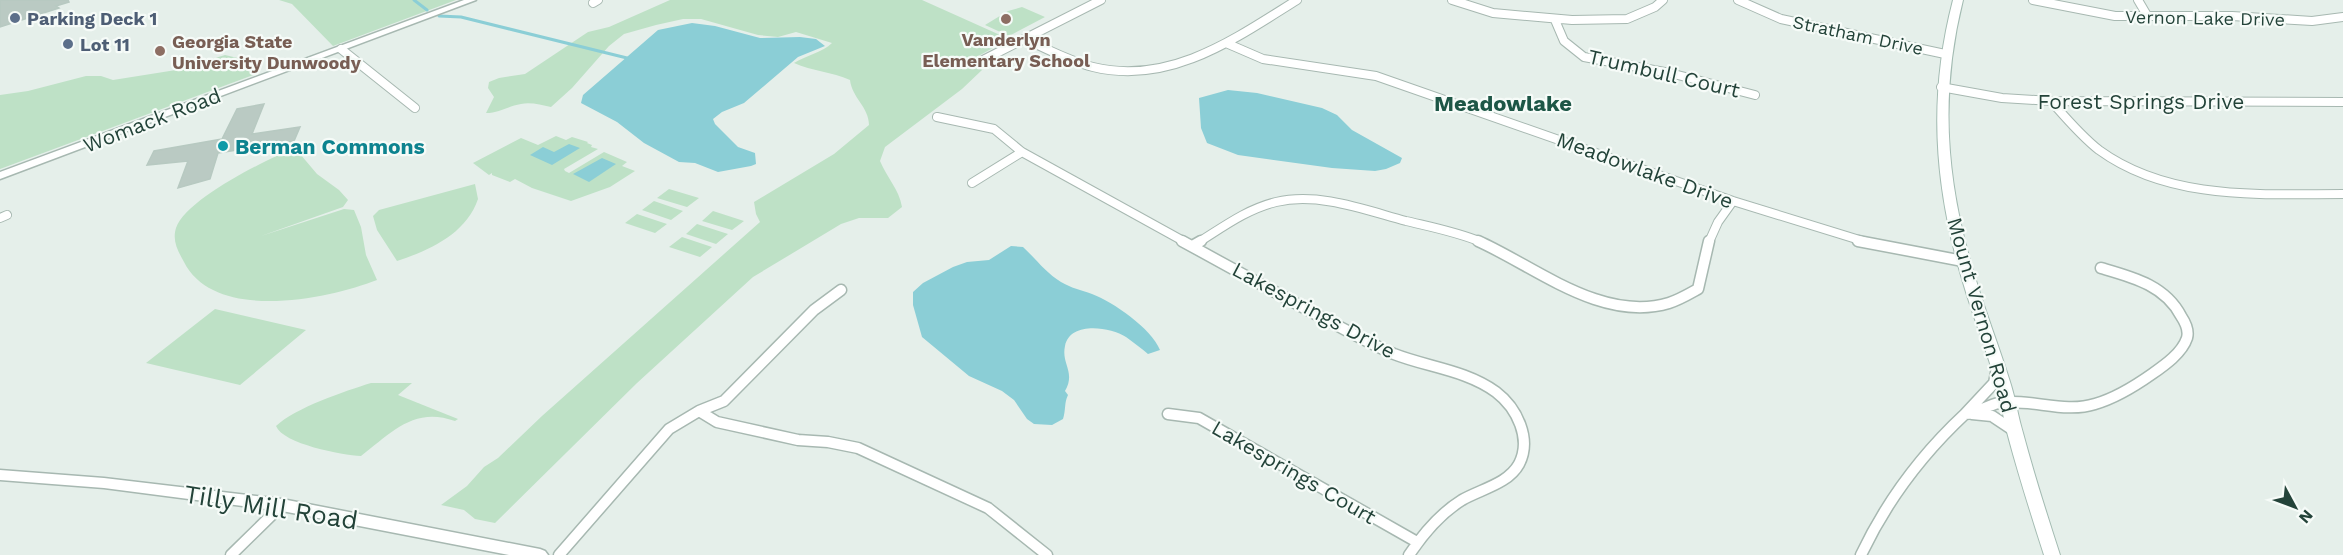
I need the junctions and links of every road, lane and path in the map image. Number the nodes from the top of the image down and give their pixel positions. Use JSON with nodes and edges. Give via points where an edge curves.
{"nodes":[{"id":1,"x":472,"y":0,"type":"edge"},
{"id":2,"x":1101,"y":0,"type":"edge"},
{"id":3,"x":1297,"y":0,"type":"edge"},
{"id":4,"x":1452,"y":0,"type":"edge"},
{"id":5,"x":1664,"y":0,"type":"edge"},
{"id":6,"x":1738,"y":0,"type":"edge"},
{"id":7,"x":1958,"y":0,"type":"edge"},
{"id":8,"x":2033,"y":0,"type":"edge"},
{"id":9,"x":2138,"y":0,"type":"edge"},
{"id":10,"x":1469,"y":2,"type":"edge"},
{"id":11,"x":2148,"y":16,"type":"junction"},
{"id":12,"x":2343,"y":17,"type":"edge"},
{"id":13,"x":1555,"y":20,"type":"junction"},
{"id":14,"x":1025,"y":39,"type":"junction"},
{"id":15,"x":1226,"y":43,"type":"junction"},
{"id":16,"x":341,"y":49,"type":"junction"},
{"id":17,"x":1945,"y":54,"type":"junction"},
{"id":18,"x":981,"y":61,"type":"dead end"},
{"id":19,"x":1941,"y":87,"type":"junction"},
{"id":20,"x":1755,"y":95,"type":"dead end"},
{"id":21,"x":2051,"y":101,"type":"junction"},
{"id":22,"x":2343,"y":102,"type":"edge"},
{"id":23,"x":415,"y":108,"type":"dead end"},
{"id":24,"x":937,"y":117,"type":"dead end"},
{"id":25,"x":1022,"y":152,"type":"junction"},
{"id":26,"x":0,"y":176,"type":"edge"},
{"id":27,"x":972,"y":183,"type":"dead end"},
{"id":28,"x":2343,"y":194,"type":"edge"},
{"id":29,"x":1733,"y":201,"type":"junction"},
{"id":30,"x":1194,"y":245,"type":"junction"},
{"id":31,"x":1963,"y":261,"type":"junction"},
{"id":32,"x":2101,"y":268,"type":"dead end"},
{"id":33,"x":841,"y":290,"type":"dead end"},
{"id":34,"x":1998,"y":367,"type":"junction"},
{"id":35,"x":2009,"y":403,"type":"junction"},
{"id":36,"x":699,"y":411,"type":"junction"},
{"id":37,"x":1168,"y":414,"type":"dead end"},
{"id":38,"x":1968,"y":414,"type":"junction"},
{"id":39,"x":2015,"y":432,"type":"junction"},
{"id":40,"x":0,"y":475,"type":"edge"},
{"id":41,"x":282,"y":505,"type":"junction"},
{"id":42,"x":1417,"y":542,"type":"junction"},
{"id":43,"x":231,"y":555,"type":"edge"},
{"id":44,"x":540,"y":555,"type":"edge"},
{"id":45,"x":559,"y":555,"type":"edge"},
{"id":46,"x":1047,"y":555,"type":"edge"},
{"id":47,"x":1409,"y":555,"type":"edge"},
{"id":48,"x":1861,"y":555,"type":"edge"},
{"id":49,"x":2052,"y":555,"type":"edge"}],
"edges":[{"from":1,"to":16,"type":"street","name":"Womack Road"},
{"from":2,"to":14,"type":"street"},
{"from":3,"to":15,"type":"street"},
{"from":4,"to":10,"type":"street"},
{"from":5,"to":13,"type":"street","via":[[1627,19]]},
{"from":6,"to":17,"type":"street","name":"Stratham Drive","via":[[1781,18]]},
{"from":7,"to":17,"type":"main road","name":"Mount Vernon Road"},
{"from":8,"to":11,"type":"street","name":"Vernon Lake Drive","via":[[2115,16]]},
{"from":9,"to":11,"type":"street"},
{"from":10,"to":13,"type":"street","via":[[1493,13]]},
{"from":11,"to":12,"type":"street","name":"Vernon Lake Drive","via":[[2312,21]]},
{"from":13,"to":20,"type":"street","name":"Trumbull Court","via":[[1564,41],[1584,57]]},
{"from":14,"to":15,"type":"street","via":[[1080,63],[1144,73],[1180,65]]},
{"from":14,"to":18,"type":"street"},
{"from":15,"to":29,"type":"street","name":"Meadowlake Drive","via":[[1263,59],[1376,76]]},
{"from":16,"to":23,"type":"street"},
{"from":16,"to":26,"type":"street","name":"Womack Road"},
{"from":17,"to":19,"type":"main road","name":"Mount Vernon Road"},
{"from":19,"to":21,"type":"street","name":"Forest Springs Drive","via":[[2002,98]]},
{"from":19,"to":31,"type":"main road","name":"Mount Vernon Road","via":[[1942,155]]},
{"from":21,"to":22,"type":"street","name":"Forest Springs Drive"},
{"from":21,"to":28,"type":"street","via":[[2106,155],[2170,183],[2219,193]]},
{"from":24,"to":25,"type":"street","name":"Lakesprings Drive","via":[[994,129]]},
{"from":25,"to":27,"type":"street"},
{"from":25,"to":30,"type":"street","name":"Lakesprings Drive"},
{"from":29,"to":30,"type":"street","via":[[1719,219],[1706,248],[1698,289],[1670,304],[1649,308],[1593,299],[1454,232],[1317,200],[1290,200],[1261,207]]},
{"from":29,"to":31,"type":"street","name":"Meadowlake Drive","via":[[1850,239]]},
{"from":30,"to":42,"type":"street","name":"Lakesprings Drive","via":[[1383,349],[1467,378],[1495,391],[1510,406],[1524,440],[1522,457],[1512,473],[1462,500]]},
{"from":31,"to":34,"type":"main road","name":"Mount Vernon Road"},
{"from":32,"to":35,"type":"street","via":[[2136,278],[2161,291],[2181,318],[2187,334],[2184,346],[2160,369],[2118,397],[2091,406]]},
{"from":33,"to":36,"type":"street","via":[[814,310],[724,401]]},
{"from":34,"to":35,"type":"main road","name":"Mount Vernon Road"},
{"from":34,"to":38,"type":"street","via":[[1994,383]]},
{"from":35,"to":38,"type":"street","via":[[1987,405]]},
{"from":35,"to":39,"type":"main road","name":"Mount Vernon Road"},
{"from":36,"to":45,"type":"street","via":[[669,429]]},
{"from":36,"to":46,"type":"street","via":[[717,422],[798,440],[858,448],[988,508]]},
{"from":37,"to":42,"type":"street","name":"Lakesprings Court","via":[[1199,418]]},
{"from":38,"to":39,"type":"street","via":[[1992,416]]},
{"from":38,"to":48,"type":"street","via":[[1909,471],[1885,506]]},
{"from":39,"to":49,"type":"main road","name":"Mount Vernon Road"},
{"from":40,"to":41,"type":"street","name":"Tilly Mill Road","via":[[104,483]]},
{"from":41,"to":43,"type":"street"},
{"from":41,"to":44,"type":"street","name":"Tilly Mill Road"},
{"from":42,"to":47,"type":"street","name":"Lakesprings Drive"}]}
